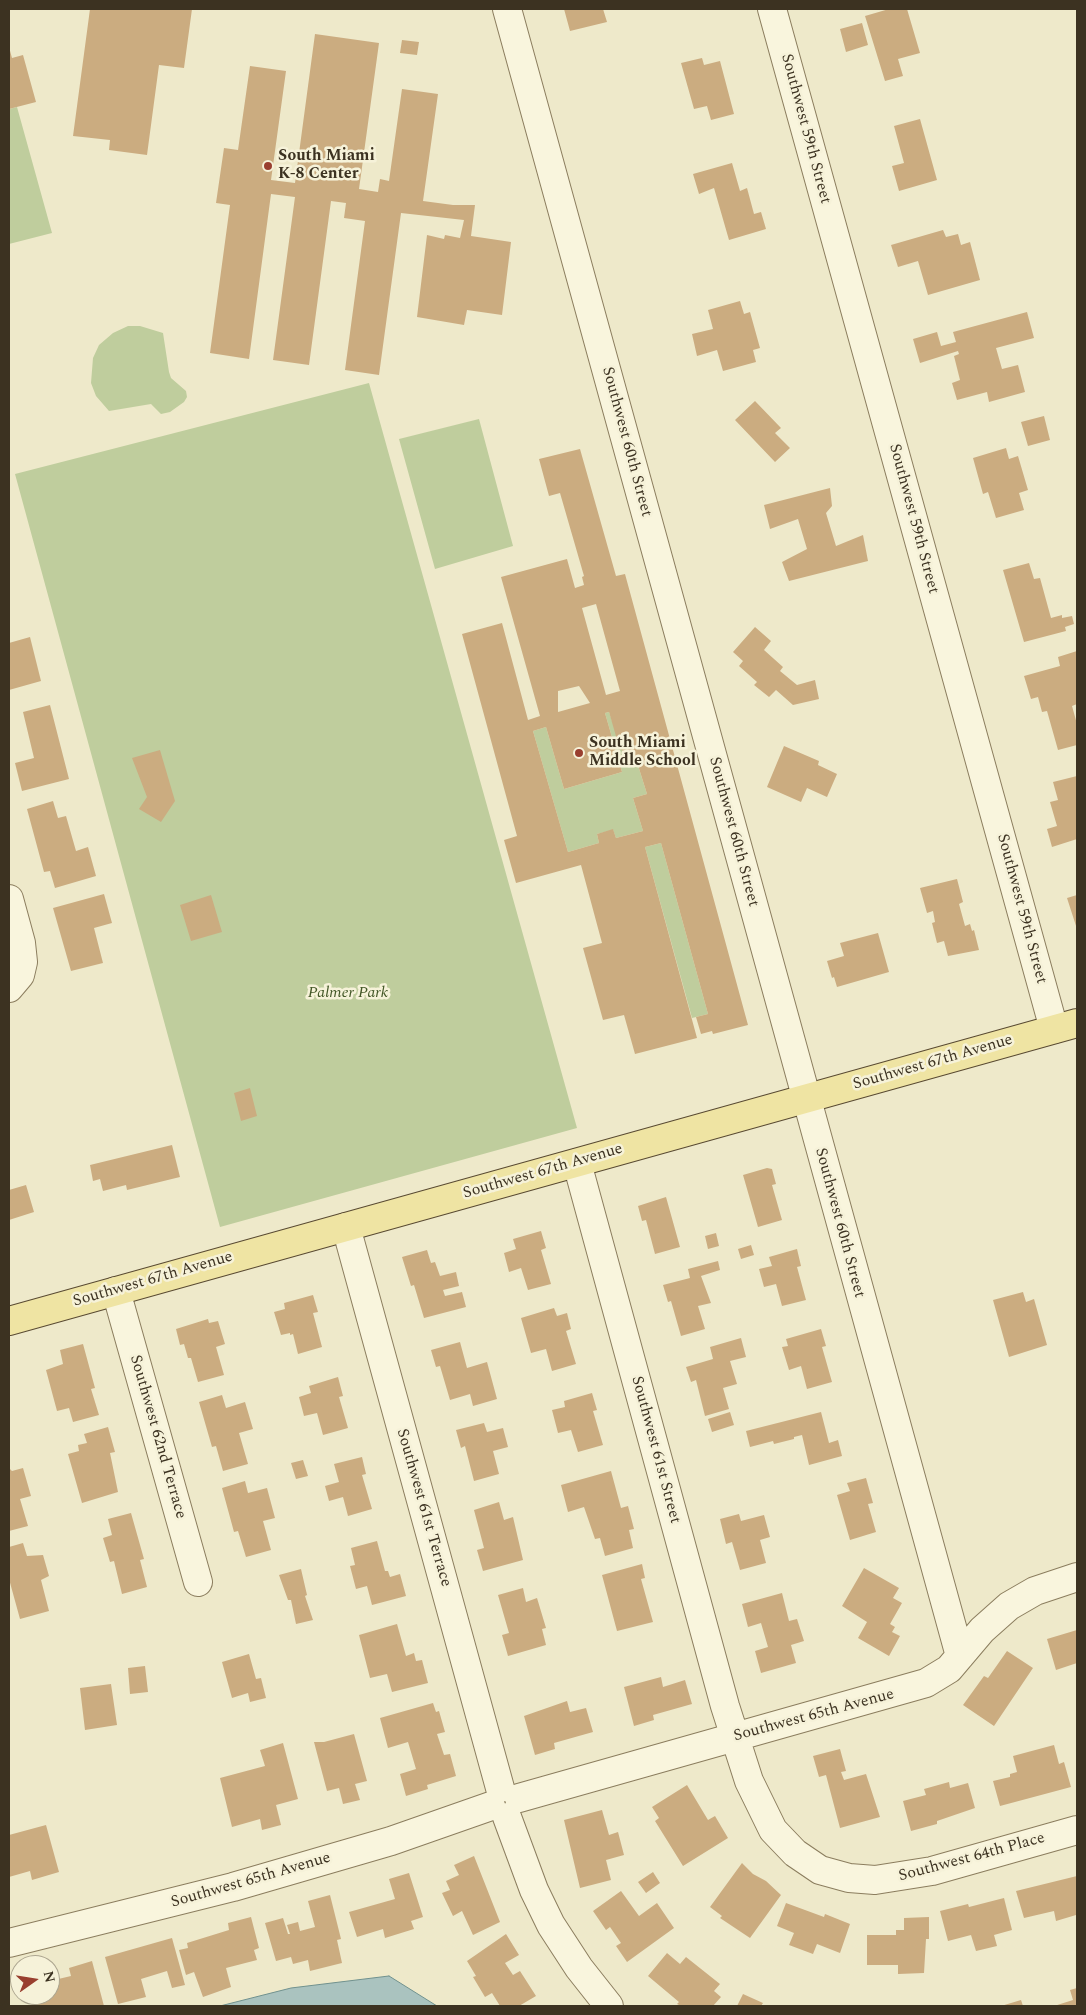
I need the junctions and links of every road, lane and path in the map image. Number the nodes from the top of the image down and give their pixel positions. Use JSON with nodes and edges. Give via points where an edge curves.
{"nodes":[{"id":1,"x":507,"y":9,"type":"edge"},
{"id":2,"x":772,"y":9,"type":"edge"},
{"id":3,"x":9,"y":899,"type":"edge"},
{"id":4,"x":13,"y":984,"type":"edge"},
{"id":5,"x":1066,"y":1026,"type":"edge"},
{"id":6,"x":805,"y":1098,"type":"junction"},
{"id":7,"x":577,"y":1163,"type":"junction"},
{"id":8,"x":346,"y":1227,"type":"junction"},
{"id":9,"x":116,"y":1291,"type":"junction"},
{"id":10,"x":9,"y":1321,"type":"edge"},
{"id":11,"x":1077,"y":1577,"type":"edge"},
{"id":12,"x":198,"y":1582,"type":"dead end"},
{"id":13,"x":960,"y":1656,"type":"junction"},
{"id":14,"x":734,"y":1738,"type":"junction"},
{"id":15,"x":504,"y":1802,"type":"junction"},
{"id":16,"x":1077,"y":1830,"type":"edge"},
{"id":17,"x":9,"y":1944,"type":"edge"},
{"id":18,"x":609,"y":2006,"type":"edge"}],
"edges":[{"from":1,"to":6,"type":"street","name":"Southwest 60th Street"},
{"from":2,"to":5,"type":"street","name":"Southwest 59th Street"},
{"from":3,"to":4,"type":"street","via":[[23,962]]},
{"from":5,"to":6,"type":"main road","name":"Southwest 67th Avenue"},
{"from":6,"to":7,"type":"main road","name":"Southwest 67th Avenue"},
{"from":6,"to":13,"type":"street","name":"Southwest 60th Street"},
{"from":7,"to":8,"type":"main road","name":"Southwest 67th Avenue"},
{"from":7,"to":14,"type":"street","name":"Southwest 61st Street"},
{"from":8,"to":9,"type":"main road","name":"Southwest 67th Avenue"},
{"from":8,"to":15,"type":"street","name":"Southwest 61st Terrace"},
{"from":9,"to":10,"type":"main road","name":"Southwest 67th Avenue"},
{"from":9,"to":12,"type":"street","name":"Southwest 62nd Terrace"},
{"from":11,"to":13,"type":"street","name":"Southwest 65th Avenue","via":[[1020,1599],[982,1630]]},
{"from":13,"to":14,"type":"street","name":"Southwest 65th Avenue","via":[[938,1677],[912,1689]]},
{"from":14,"to":15,"type":"street","name":"Southwest 65th Avenue"},
{"from":14,"to":16,"type":"street","name":"Southwest 64th Place","via":[[753,1790],[774,1830],[806,1862],[834,1875],[875,1880],[917,1875]]},
{"from":15,"to":17,"type":"street","name":"Southwest 65th Avenue","via":[[391,1841],[242,1885]]},
{"from":15,"to":18,"type":"street","name":"Southwest 61st Terrace","via":[[534,1890],[551,1925]]}]}
